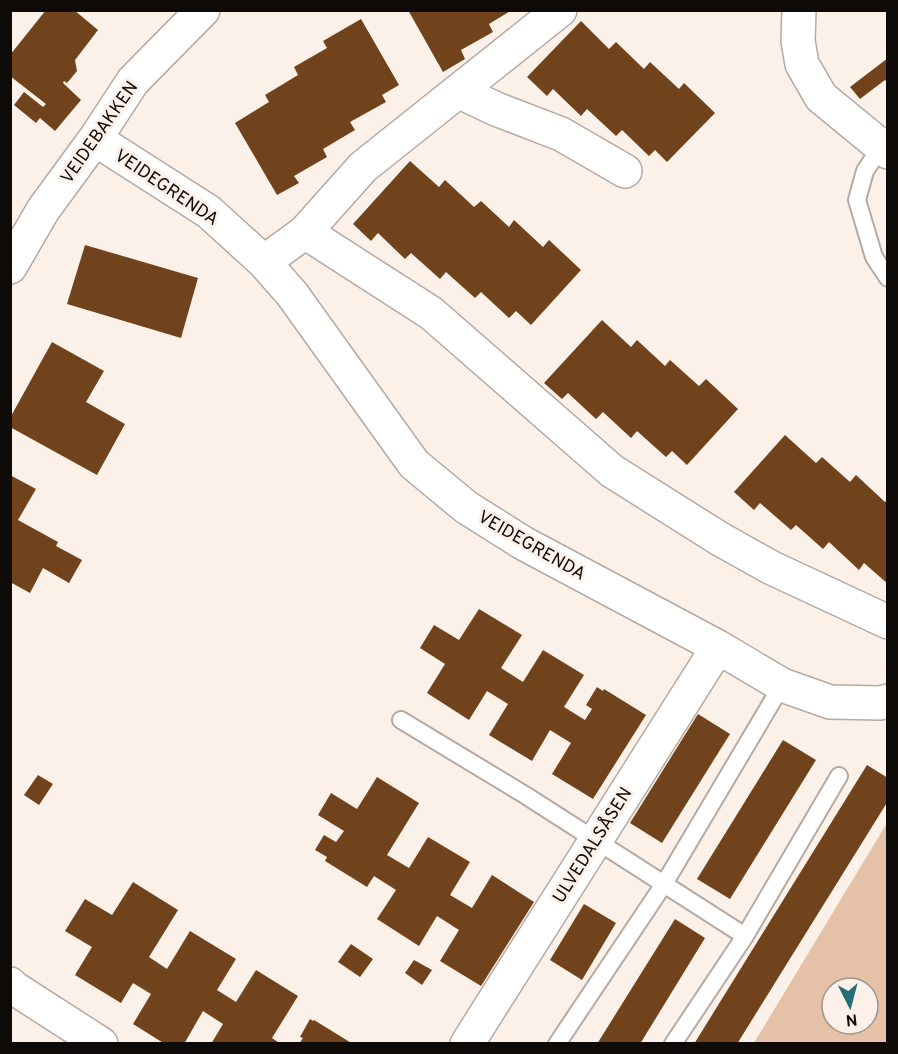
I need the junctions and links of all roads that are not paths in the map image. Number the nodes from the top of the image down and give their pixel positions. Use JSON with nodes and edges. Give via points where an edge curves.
{"nodes":[{"id":1,"x":203,"y":10,"type":"edge"},
{"id":2,"x":560,"y":10,"type":"edge"},
{"id":3,"x":799,"y":10,"type":"edge"},
{"id":4,"x":458,"y":91,"type":"junction"},
{"id":5,"x":95,"y":139,"type":"junction"},
{"id":6,"x":884,"y":149,"type":"edge"},
{"id":7,"x":625,"y":171,"type":"dead end"},
{"id":8,"x":305,"y":232,"type":"junction"},
{"id":9,"x":264,"y":262,"type":"junction"},
{"id":10,"x":10,"y":267,"type":"edge"},
{"id":11,"x":888,"y":278,"type":"edge"},
{"id":12,"x":888,"y":622,"type":"edge"},
{"id":13,"x":718,"y":647,"type":"junction"},
{"id":14,"x":782,"y":685,"type":"junction"},
{"id":15,"x":888,"y":701,"type":"edge"},
{"id":16,"x":401,"y":720,"type":"dead end"},
{"id":17,"x":839,"y":776,"type":"dead end"},
{"id":18,"x":595,"y":841,"type":"junction"},
{"id":19,"x":664,"y":884,"type":"junction"},
{"id":20,"x":745,"y":936,"type":"junction"},
{"id":21,"x":12,"y":989,"type":"edge"},
{"id":22,"x":101,"y":1044,"type":"edge"},
{"id":23,"x":467,"y":1044,"type":"edge"},
{"id":24,"x":557,"y":1044,"type":"edge"},
{"id":25,"x":673,"y":1044,"type":"edge"}],
"edges":[{"from":1,"to":5,"type":"street","name":"VEIDEBAKKEN","via":[[133,81]]},
{"from":2,"to":4,"type":"street"},
{"from":3,"to":6,"type":"street","via":[[802,64],[821,97]]},
{"from":4,"to":7,"type":"street","via":[[561,134]]},
{"from":4,"to":8,"type":"street","via":[[363,167]]},
{"from":5,"to":9,"type":"street","name":"VEIDEGRENDA","via":[[209,212]]},
{"from":5,"to":10,"type":"street","name":"VEIDEBAKKEN","via":[[43,210]]},
{"from":6,"to":11,"type":"lane","via":[[865,171],[857,200],[874,257]]},
{"from":8,"to":9,"type":"street"},
{"from":8,"to":12,"type":"street","via":[[431,313],[612,471],[772,568]]},
{"from":9,"to":13,"type":"street","name":"VEIDEGRENDA","via":[[292,294],[414,464],[466,507],[523,543]]},
{"from":13,"to":14,"type":"street","name":"VEIDEGRENDA"},
{"from":13,"to":18,"type":"street","name":"ULVEDALSÅSEN"},
{"from":14,"to":15,"type":"street","name":"VEIDEGRENDA","via":[[830,702]]},
{"from":14,"to":19,"type":"lane"},
{"from":16,"to":18,"type":"lane"},
{"from":17,"to":20,"type":"lane"},
{"from":18,"to":19,"type":"lane"},
{"from":18,"to":23,"type":"street","name":"ULVEDALSÅSEN"},
{"from":19,"to":20,"type":"lane"},
{"from":19,"to":24,"type":"lane"},
{"from":20,"to":25,"type":"lane"},
{"from":21,"to":22,"type":"street"}]}
